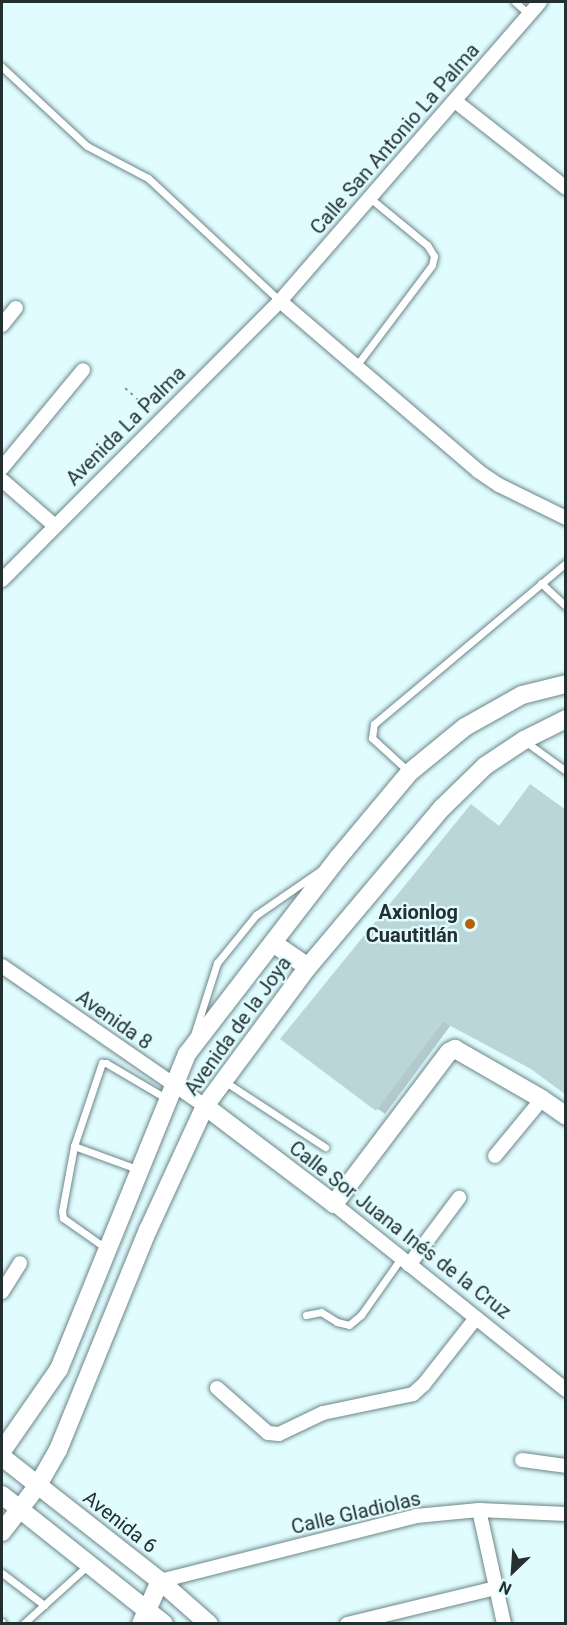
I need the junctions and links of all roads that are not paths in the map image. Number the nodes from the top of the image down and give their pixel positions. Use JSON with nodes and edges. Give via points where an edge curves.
{"nodes":[{"id":1,"x":515,"y":2,"type":"edge"},
{"id":2,"x":540,"y":2,"type":"edge"},
{"id":3,"x":529,"y":14,"type":"junction"},
{"id":4,"x":2,"y":68,"type":"edge"},
{"id":5,"x":455,"y":101,"type":"junction"},
{"id":6,"x":566,"y":188,"type":"edge"},
{"id":7,"x":370,"y":198,"type":"junction"},
{"id":8,"x":280,"y":301,"type":"junction"},
{"id":9,"x":16,"y":308,"type":"dead end"},
{"id":10,"x":2,"y":325,"type":"edge"},
{"id":11,"x":356,"y":366,"type":"junction"},
{"id":12,"x":83,"y":370,"type":"dead end"},
{"id":13,"x":2,"y":468,"type":"edge"},
{"id":14,"x":2,"y":480,"type":"edge"},
{"id":15,"x":566,"y":518,"type":"edge"},
{"id":16,"x":54,"y":525,"type":"junction"},
{"id":17,"x":566,"y":562,"type":"edge"},
{"id":18,"x":2,"y":580,"type":"edge"},
{"id":19,"x":541,"y":583,"type":"junction"},
{"id":20,"x":566,"y":606,"type":"edge"},
{"id":21,"x":566,"y":684,"type":"edge"},
{"id":22,"x":566,"y":719,"type":"edge"},
{"id":23,"x":524,"y":740,"type":"junction"},
{"id":24,"x":566,"y":771,"type":"edge"},
{"id":25,"x":410,"y":772,"type":"junction"},
{"id":26,"x":338,"y":858,"type":"junction"},
{"id":27,"x":273,"y":943,"type":"junction"},
{"id":28,"x":2,"y":966,"type":"edge"},
{"id":29,"x":308,"y":967,"type":"junction"},
{"id":30,"x":187,"y":1054,"type":"junction"},
{"id":31,"x":147,"y":1066,"type":"junction"},
{"id":32,"x":224,"y":1081,"type":"junction"},
{"id":33,"x":140,"y":1082,"type":"junction"},
{"id":34,"x":170,"y":1092,"type":"junction"},
{"id":35,"x":542,"y":1099,"type":"junction"},
{"id":36,"x":205,"y":1106,"type":"junction"},
{"id":37,"x":566,"y":1116,"type":"edge"},
{"id":38,"x":74,"y":1146,"type":"junction"},
{"id":39,"x":325,"y":1147,"type":"dead end"},
{"id":40,"x":495,"y":1156,"type":"dead end"},
{"id":41,"x":140,"y":1170,"type":"junction"},
{"id":42,"x":459,"y":1198,"type":"dead end"},
{"id":43,"x":334,"y":1204,"type":"junction"},
{"id":44,"x":107,"y":1249,"type":"junction"},
{"id":45,"x":405,"y":1261,"type":"junction"},
{"id":46,"x":20,"y":1263,"type":"dead end"},
{"id":47,"x":2,"y":1292,"type":"edge"},
{"id":48,"x":306,"y":1315,"type":"dead end"},
{"id":49,"x":476,"y":1318,"type":"junction"},
{"id":50,"x":217,"y":1388,"type":"dead end"},
{"id":51,"x":566,"y":1390,"type":"edge"},
{"id":52,"x":2,"y":1451,"type":"edge"},
{"id":53,"x":2,"y":1457,"type":"edge"},
{"id":54,"x":522,"y":1460,"type":"dead end"},
{"id":55,"x":566,"y":1466,"type":"edge"},
{"id":56,"x":38,"y":1485,"type":"junction"},
{"id":57,"x":2,"y":1495,"type":"edge"},
{"id":58,"x":19,"y":1510,"type":"junction"},
{"id":59,"x":478,"y":1510,"type":"junction"},
{"id":60,"x":566,"y":1514,"type":"edge"},
{"id":61,"x":2,"y":1532,"type":"edge"},
{"id":62,"x":90,"y":1564,"type":"junction"},
{"id":63,"x":2,"y":1573,"type":"edge"},
{"id":64,"x":160,"y":1581,"type":"junction"},
{"id":65,"x":496,"y":1588,"type":"junction"},
{"id":66,"x":44,"y":1605,"type":"junction"},
{"id":67,"x":144,"y":1616,"type":"edge"},
{"id":68,"x":23,"y":1623,"type":"edge"},
{"id":69,"x":164,"y":1623,"type":"edge"},
{"id":70,"x":209,"y":1623,"type":"edge"},
{"id":71,"x":347,"y":1623,"type":"edge"},
{"id":72,"x":504,"y":1623,"type":"edge"}],
"edges":[{"from":1,"to":3,"type":"lane"},
{"from":2,"to":3,"type":"street","name":"Calle San Antonio La Palma"},
{"from":3,"to":5,"type":"street","name":"Calle San Antonio La Palma"},
{"from":4,"to":8,"type":"lane","via":[[87,146],[148,178]]},
{"from":5,"to":6,"type":"street"},
{"from":5,"to":7,"type":"street","name":"Calle San Antonio La Palma"},
{"from":7,"to":8,"type":"street","name":"Calle San Antonio La Palma"},
{"from":7,"to":11,"type":"lane","via":[[427,245],[434,256],[432,265]]},
{"from":8,"to":11,"type":"street"},
{"from":8,"to":16,"type":"street","name":"Avenida La Palma"},
{"from":9,"to":10,"type":"street"},
{"from":11,"to":15,"type":"street","via":[[478,471]]},
{"from":12,"to":13,"type":"street"},
{"from":14,"to":16,"type":"street"},
{"from":16,"to":18,"type":"street","name":"Avenida La Palma"},
{"from":17,"to":19,"type":"lane"},
{"from":19,"to":20,"type":"lane"},
{"from":19,"to":25,"type":"lane","via":[[374,724],[372,738]]},
{"from":21,"to":25,"type":"main road","name":"Avenida de la Joya","via":[[522,695],[465,727]]},
{"from":22,"to":23,"type":"main road","name":"Avenida de la Joya"},
{"from":23,"to":24,"type":"lane"},
{"from":23,"to":29,"type":"main road","name":"Avenida de la Joya","via":[[485,766],[442,808]]},
{"from":25,"to":26,"type":"main road","name":"Avenida de la Joya"},
{"from":26,"to":27,"type":"main road","name":"Avenida de la Joya"},
{"from":26,"to":30,"type":"lane","via":[[256,915],[217,963]]},
{"from":27,"to":29,"type":"main road"},
{"from":27,"to":30,"type":"main road","name":"Avenida de la Joya"},
{"from":28,"to":31,"type":"street","name":"Avenida 8"},
{"from":29,"to":32,"type":"main road","name":"Avenida de la Joya"},
{"from":30,"to":34,"type":"main road","name":"Avenida de la Joya"},
{"from":31,"to":33,"type":"lane"},
{"from":31,"to":34,"type":"street","name":"Avenida 8"},
{"from":32,"to":36,"type":"main road","name":"Avenida de la Joya"},
{"from":32,"to":39,"type":"lane"},
{"from":33,"to":34,"type":"lane"},
{"from":33,"to":38,"type":"lane","via":[[102,1063]]},
{"from":34,"to":36,"type":"street","name":"Avenida 8"},
{"from":34,"to":41,"type":"main road","name":"Avenida de la Joya"},
{"from":35,"to":37,"type":"main road"},
{"from":35,"to":40,"type":"street"},
{"from":35,"to":43,"type":"main road","via":[[455,1049],[449,1052]]},
{"from":36,"to":43,"type":"main road","name":"Calle Sor Juana Inés de la Cruz"},
{"from":36,"to":56,"type":"main road","name":"Avenida de la Joya","via":[[148,1230],[58,1450]]},
{"from":38,"to":41,"type":"lane"},
{"from":38,"to":44,"type":"lane","via":[[63,1218]]},
{"from":41,"to":44,"type":"main road","name":"Avenida de la Joya"},
{"from":42,"to":45,"type":"street"},
{"from":43,"to":45,"type":"street","name":"Calle Sor Juana Inés de la Cruz"},
{"from":44,"to":52,"type":"main road","name":"Avenida de la Joya","via":[[59,1369]]},
{"from":45,"to":48,"type":"lane","via":[[349,1325],[321,1312]]},
{"from":45,"to":49,"type":"street","name":"Calle Sor Juana Inés de la Cruz"},
{"from":46,"to":47,"type":"street"},
{"from":49,"to":50,"type":"street","via":[[413,1394],[322,1413],[274,1435]]},
{"from":49,"to":51,"type":"street","name":"Calle Sor Juana Inés de la Cruz"},
{"from":53,"to":56,"type":"main road","name":"Avenida 6"},
{"from":54,"to":55,"type":"street"},
{"from":56,"to":58,"type":"main road","name":"Avenida de la Joya"},
{"from":56,"to":64,"type":"main road","name":"Avenida 6"},
{"from":57,"to":58,"type":"main road"},
{"from":58,"to":61,"type":"main road","name":"Avenida de la Joya"},
{"from":58,"to":62,"type":"main road"},
{"from":59,"to":60,"type":"street","name":"Calle Gladiolas"},
{"from":59,"to":64,"type":"street","name":"Calle Gladiolas","via":[[416,1516]]},
{"from":59,"to":65,"type":"street"},
{"from":62,"to":66,"type":"lane"},
{"from":62,"to":67,"type":"main road"},
{"from":63,"to":66,"type":"lane"},
{"from":64,"to":67,"type":"main road"},
{"from":64,"to":70,"type":"main road","name":"Avenida 6"},
{"from":65,"to":71,"type":"street"},
{"from":65,"to":72,"type":"street"},
{"from":66,"to":68,"type":"lane"},
{"from":67,"to":69,"type":"main road"}]}
